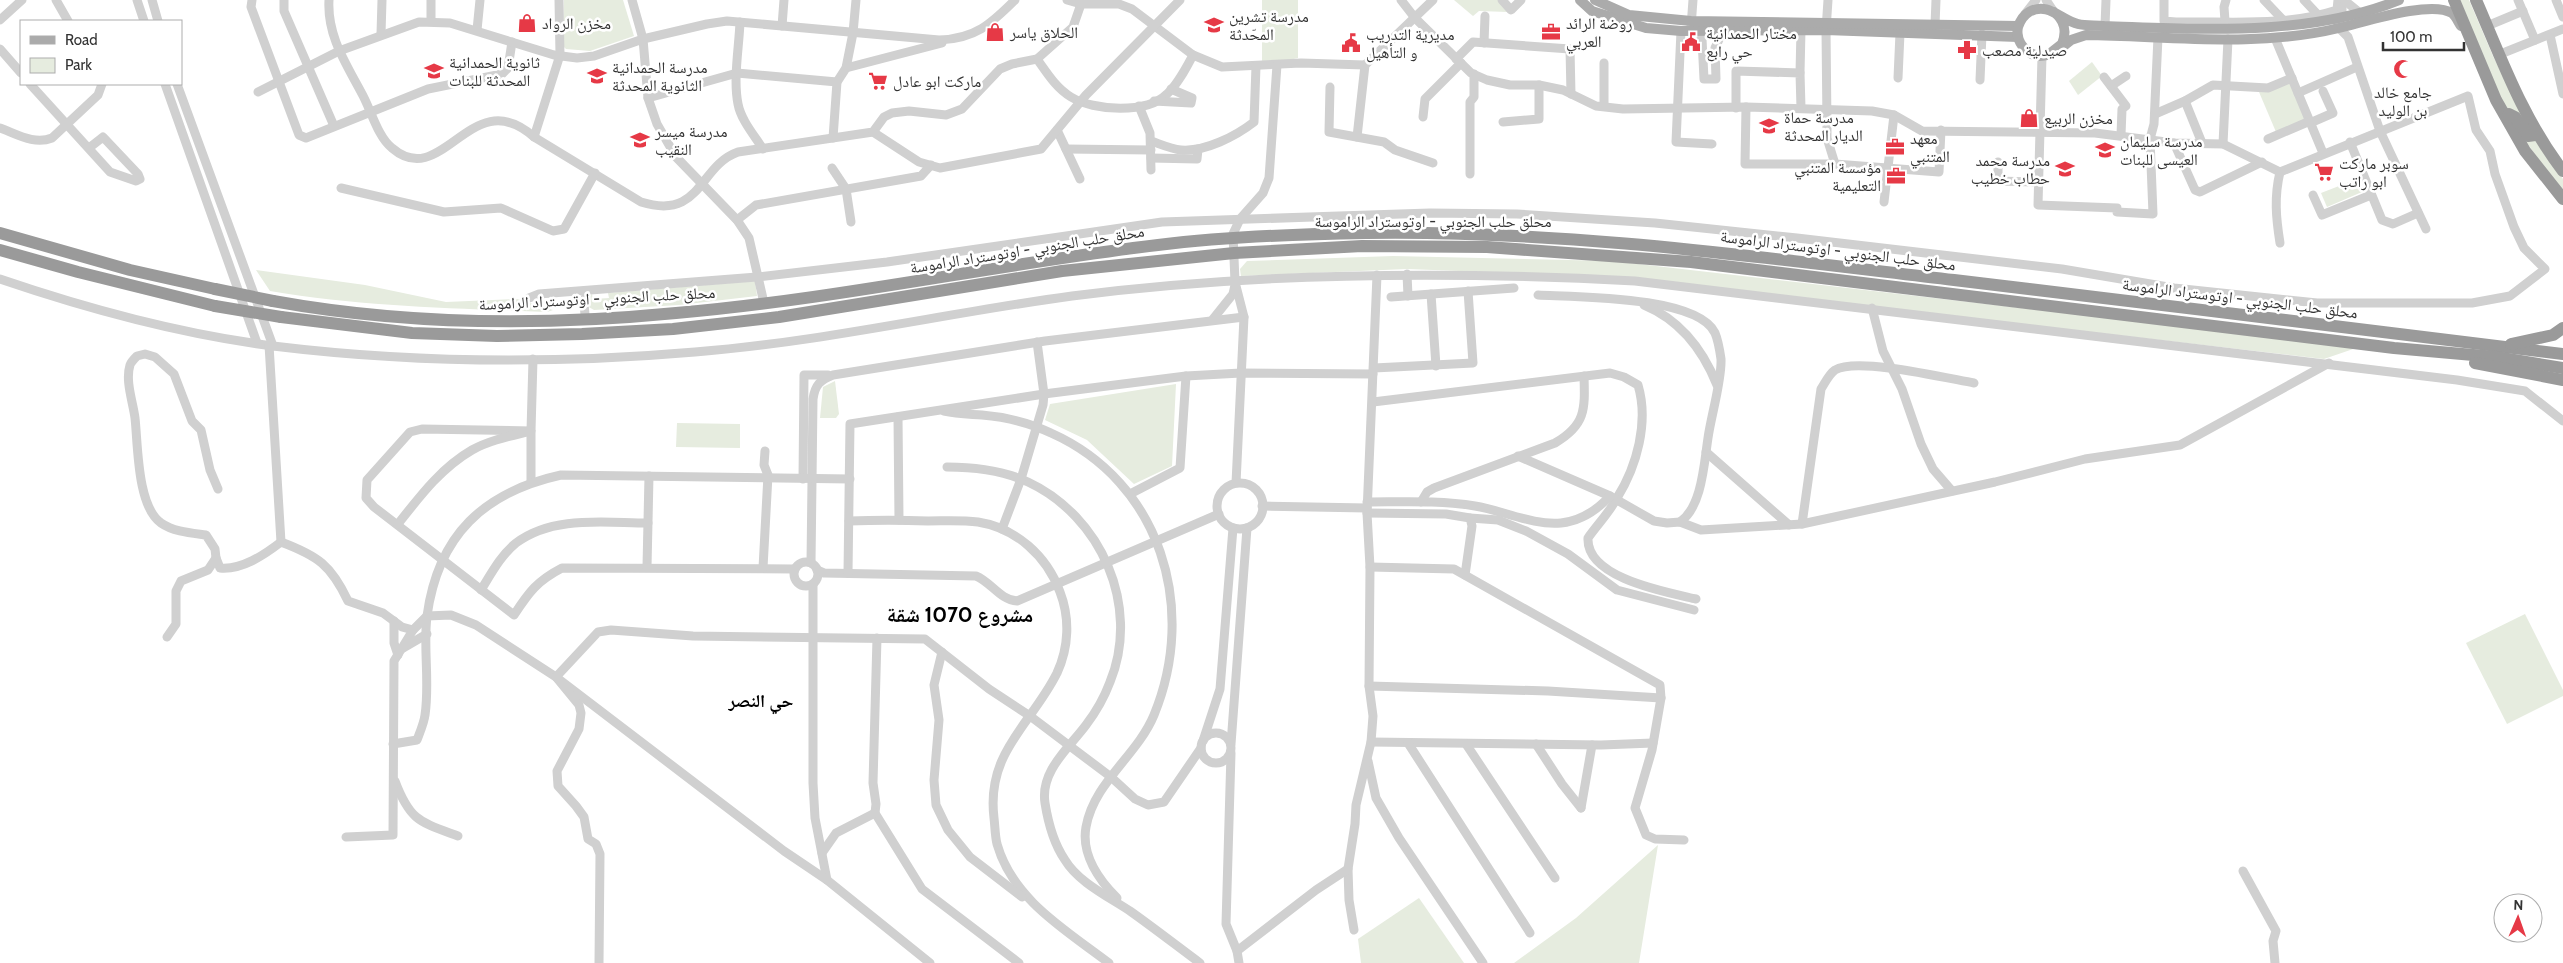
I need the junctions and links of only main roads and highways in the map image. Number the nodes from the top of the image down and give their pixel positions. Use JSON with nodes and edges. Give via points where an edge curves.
{"nodes":[{"id":1,"x":1580,"y":0,"type":"edge"},
{"id":2,"x":1595,"y":0,"type":"edge"},
{"id":3,"x":2400,"y":0,"type":"edge"},
{"id":4,"x":2454,"y":0,"type":"edge"},
{"id":5,"x":2476,"y":0,"type":"edge"},
{"id":6,"x":2378,"y":4,"type":"edge"},
{"id":7,"x":2054,"y":12,"type":"junction"},
{"id":8,"x":2360,"y":17,"type":"junction"},
{"id":9,"x":2337,"y":23,"type":"junction"},
{"id":10,"x":1826,"y":26,"type":"junction"},
{"id":11,"x":1690,"y":29,"type":"junction"},
{"id":12,"x":2018,"y":32,"type":"junction"},
{"id":13,"x":2158,"y":32,"type":"junction"},
{"id":14,"x":2470,"y":38,"type":"junction"},
{"id":15,"x":2058,"y":50,"type":"junction"},
{"id":16,"x":2502,"y":111,"type":"junction"},
{"id":17,"x":2534,"y":128,"type":"junction"},
{"id":18,"x":2563,"y":171,"type":"edge"},
{"id":19,"x":2563,"y":199,"type":"edge"},
{"id":20,"x":0,"y":233,"type":"edge"},
{"id":21,"x":1234,"y":246,"type":"junction"},
{"id":22,"x":0,"y":250,"type":"edge"},
{"id":23,"x":2563,"y":328,"type":"edge"},
{"id":24,"x":2501,"y":346,"type":"junction"},
{"id":25,"x":2394,"y":348,"type":"junction"},
{"id":26,"x":2563,"y":354,"type":"edge"},
{"id":27,"x":2563,"y":368,"type":"edge"},
{"id":28,"x":2563,"y":380,"type":"edge"}],
"edges":[{"from":1,"to":11,"type":"main road","via":[[1592,11],[1645,28]]},
{"from":2,"to":11,"type":"main road","via":[[1629,15]]},
{"from":3,"to":6,"type":"main road"},
{"from":4,"to":14,"type":"highway"},
{"from":5,"to":17,"type":"highway","via":[[2498,55]]},
{"from":6,"to":8,"type":"main road"},
{"from":7,"to":12,"type":"main road","via":[[2038,8],[2024,16]]},
{"from":7,"to":13,"type":"main road","via":[[2077,24]]},
{"from":7,"to":15,"type":"main road","via":[[2066,30]]},
{"from":8,"to":9,"type":"main road"},
{"from":8,"to":14,"type":"main road","via":[[2439,7],[2452,13]]},
{"from":9,"to":13,"type":"main road"},
{"from":9,"to":13,"type":"main road","via":[[2275,38],[2228,39]]},
{"from":10,"to":11,"type":"main road"},
{"from":10,"to":11,"type":"main road","via":[[1801,30]]},
{"from":10,"to":12,"type":"main road","via":[[1935,25]]},
{"from":10,"to":12,"type":"main road","via":[[1900,33]]},
{"from":12,"to":15,"type":"main road","via":[[2024,49],[2035,55]]},
{"from":13,"to":15,"type":"main road","via":[[2086,35],[2071,40]]},
{"from":14,"to":16,"type":"highway"},
{"from":16,"to":17,"type":"highway","via":[[2515,117],[2528,136],[2535,135]]},
{"from":16,"to":19,"type":"highway","via":[[2525,151]]},
{"from":17,"to":18,"type":"highway"},
{"from":20,"to":21,"type":"highway","name":"محلق حلب الجنوبي - اوتوستراد الراموسة","bridge":true,"via":[[130,270],[314,309],[414,319],[499,322],[673,314],[882,288],[1165,244]]},
{"from":21,"to":22,"type":"highway","name":"محلق حلب الجنوبي - اوتوستراد الراموسة","bridge":true,"via":[[818,311],[664,329],[497,336],[412,333],[215,306]]},
{"from":21,"to":24,"type":"highway","name":"محلق حلب الجنوبي - اوتوستراد الراموسة","via":[[1363,233],[1491,234],[1577,239],[1693,249]]},
{"from":21,"to":25,"type":"highway","name":"محلق حلب الجنوبي - اوتوستراد الراموسة","via":[[1487,247],[1691,262]]},
{"from":23,"to":24,"type":"highway","via":[[2553,335]]},
{"from":24,"to":26,"type":"highway","name":"محلق حلب الجنوبي - اوتوستراد الراموسة"},
{"from":25,"to":27,"type":"highway","name":"محلق حلب الجنوبي - اوتوستراد الراموسة","via":[[2496,357]]},
{"from":25,"to":28,"type":"highway"}]}
